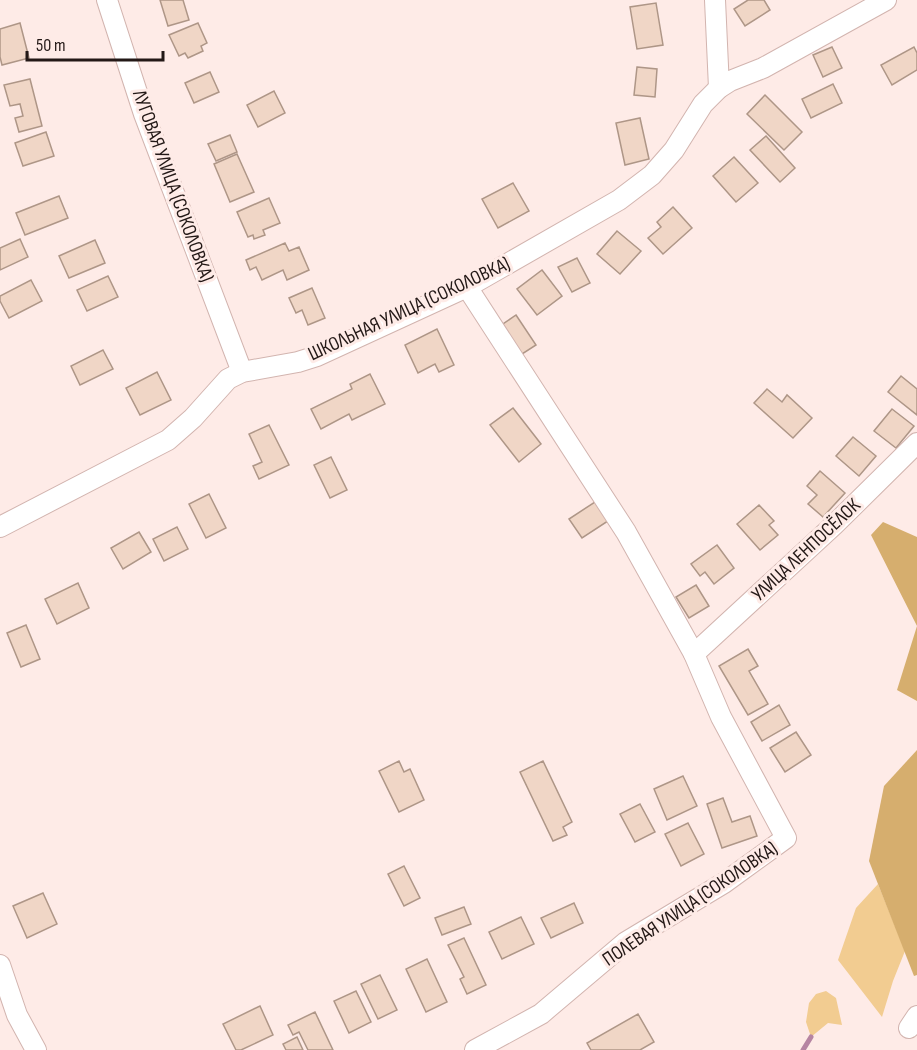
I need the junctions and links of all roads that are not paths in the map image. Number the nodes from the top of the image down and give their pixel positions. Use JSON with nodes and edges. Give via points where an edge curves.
{"nodes":[{"id":1,"x":106,"y":0,"type":"edge"},
{"id":2,"x":715,"y":0,"type":"edge"},
{"id":3,"x":886,"y":0,"type":"edge"},
{"id":4,"x":719,"y":88,"type":"junction"},
{"id":5,"x":467,"y":287,"type":"junction"},
{"id":6,"x":242,"y":372,"type":"junction"},
{"id":7,"x":917,"y":443,"type":"edge"},
{"id":8,"x":0,"y":527,"type":"edge"},
{"id":9,"x":694,"y":654,"type":"junction"},
{"id":10,"x":0,"y":965,"type":"edge"},
{"id":11,"x":36,"y":1050,"type":"edge"},
{"id":12,"x":476,"y":1050,"type":"edge"}],
"edges":[{"from":1,"to":6,"type":"street","name":"ЛУГОВАЯ УЛИЦА (СОКОЛОВКА)","via":[[144,114]]},
{"from":2,"to":4,"type":"street"},
{"from":3,"to":4,"type":"street","name":"ШКОЛЬНАЯ УЛИЦА (СОКОЛОВКА)"},
{"from":4,"to":5,"type":"street","name":"ШКОЛЬНАЯ УЛИЦА (СОКОЛОВКА)","via":[[652,175],[619,200]]},
{"from":5,"to":6,"type":"street","name":"ШКОЛЬНАЯ УЛИЦА (СОКОЛОВКА)","via":[[317,356]]},
{"from":5,"to":9,"type":"street","via":[[626,532]]},
{"from":6,"to":8,"type":"street","name":"ШКОЛЬНАЯ УЛИЦА (СОКОЛОВКА)","via":[[228,379],[168,440]]},
{"from":7,"to":9,"type":"street","name":"УЛИЦА ЛЕНПОСЁЛОК"},
{"from":9,"to":12,"type":"street","name":"ПОЛЕВАЯ УЛИЦА (СОКОЛОВКА)","via":[[721,717],[786,838],[724,883],[626,942],[541,1014]]},
{"from":10,"to":11,"type":"street","via":[[17,1015]]}]}
